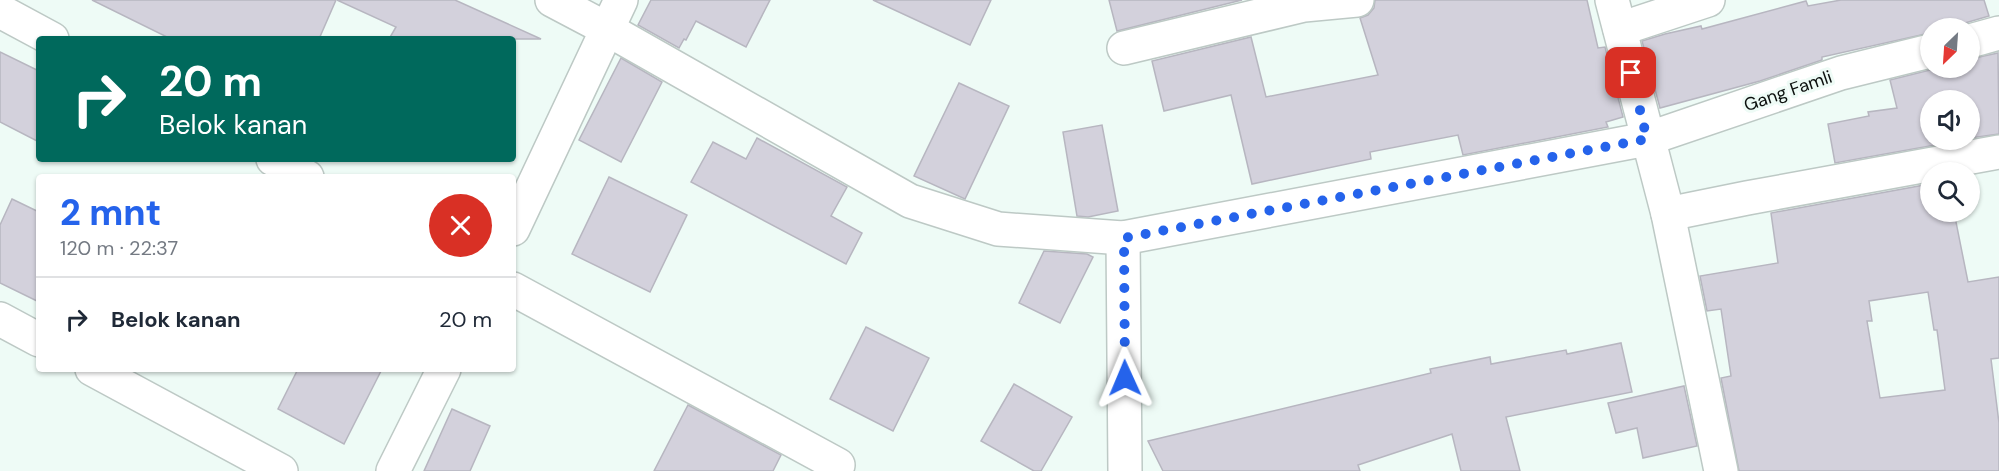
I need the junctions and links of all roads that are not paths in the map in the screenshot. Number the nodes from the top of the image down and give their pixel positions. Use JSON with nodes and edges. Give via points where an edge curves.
{"nodes":[{"id":1,"x":552,"y":0,"type":"edge"},
{"id":2,"x":621,"y":0,"type":"edge"},
{"id":3,"x":1357,"y":0,"type":"edge"},
{"id":4,"x":1708,"y":0,"type":"edge"},
{"id":5,"x":0,"y":11,"type":"edge"},
{"id":6,"x":1616,"y":14,"type":"edge"},
{"id":7,"x":607,"y":29,"type":"junction"},
{"id":8,"x":1999,"y":33,"type":"edge"},
{"id":9,"x":46,"y":36,"type":"edge"},
{"id":10,"x":1980,"y":38,"type":"edge"},
{"id":11,"x":1124,"y":48,"type":"dead end"},
{"id":12,"x":1920,"y":53,"type":"edge"},
{"id":13,"x":1647,"y":139,"type":"junction"},
{"id":14,"x":1999,"y":152,"type":"edge"},
{"id":15,"x":279,"y":162,"type":"edge"},
{"id":16,"x":301,"y":174,"type":"edge"},
{"id":17,"x":1668,"y":214,"type":"junction"},
{"id":18,"x":516,"y":223,"type":"edge"},
{"id":19,"x":1124,"y":238,"type":"junction"},
{"id":20,"x":516,"y":291,"type":"edge"},
{"id":21,"x":0,"y":319,"type":"edge"},
{"id":22,"x":36,"y":338,"type":"edge"},
{"id":23,"x":98,"y":372,"type":"edge"},
{"id":24,"x":442,"y":372,"type":"edge"},
{"id":25,"x":838,"y":465,"type":"dead end"},
{"id":26,"x":281,"y":471,"type":"edge"},
{"id":27,"x":393,"y":471,"type":"edge"},
{"id":28,"x":1125,"y":471,"type":"edge"},
{"id":29,"x":1721,"y":471,"type":"edge"}],
"edges":[{"from":1,"to":7,"type":"street","name":"Gang Famli"},
{"from":2,"to":7,"type":"street"},
{"from":3,"to":11,"type":"street","via":[[1304,4]]},
{"from":4,"to":6,"type":"street"},
{"from":5,"to":9,"type":"street"},
{"from":6,"to":13,"type":"street"},
{"from":7,"to":18,"type":"street"},
{"from":7,"to":19,"type":"street","name":"Gang Famli","via":[[910,201],[998,229]]},
{"from":8,"to":10,"type":"street"},
{"from":12,"to":13,"type":"street","name":"Gang Famli","via":[[1840,73]]},
{"from":13,"to":17,"type":"street"},
{"from":13,"to":19,"type":"street","name":"Gang Famli"},
{"from":14,"to":17,"type":"street"},
{"from":15,"to":16,"type":"street"},
{"from":17,"to":29,"type":"street"},
{"from":19,"to":28,"type":"street"},
{"from":20,"to":25,"type":"street"},
{"from":21,"to":22,"type":"street"},
{"from":23,"to":26,"type":"street"},
{"from":24,"to":27,"type":"street"}]}
